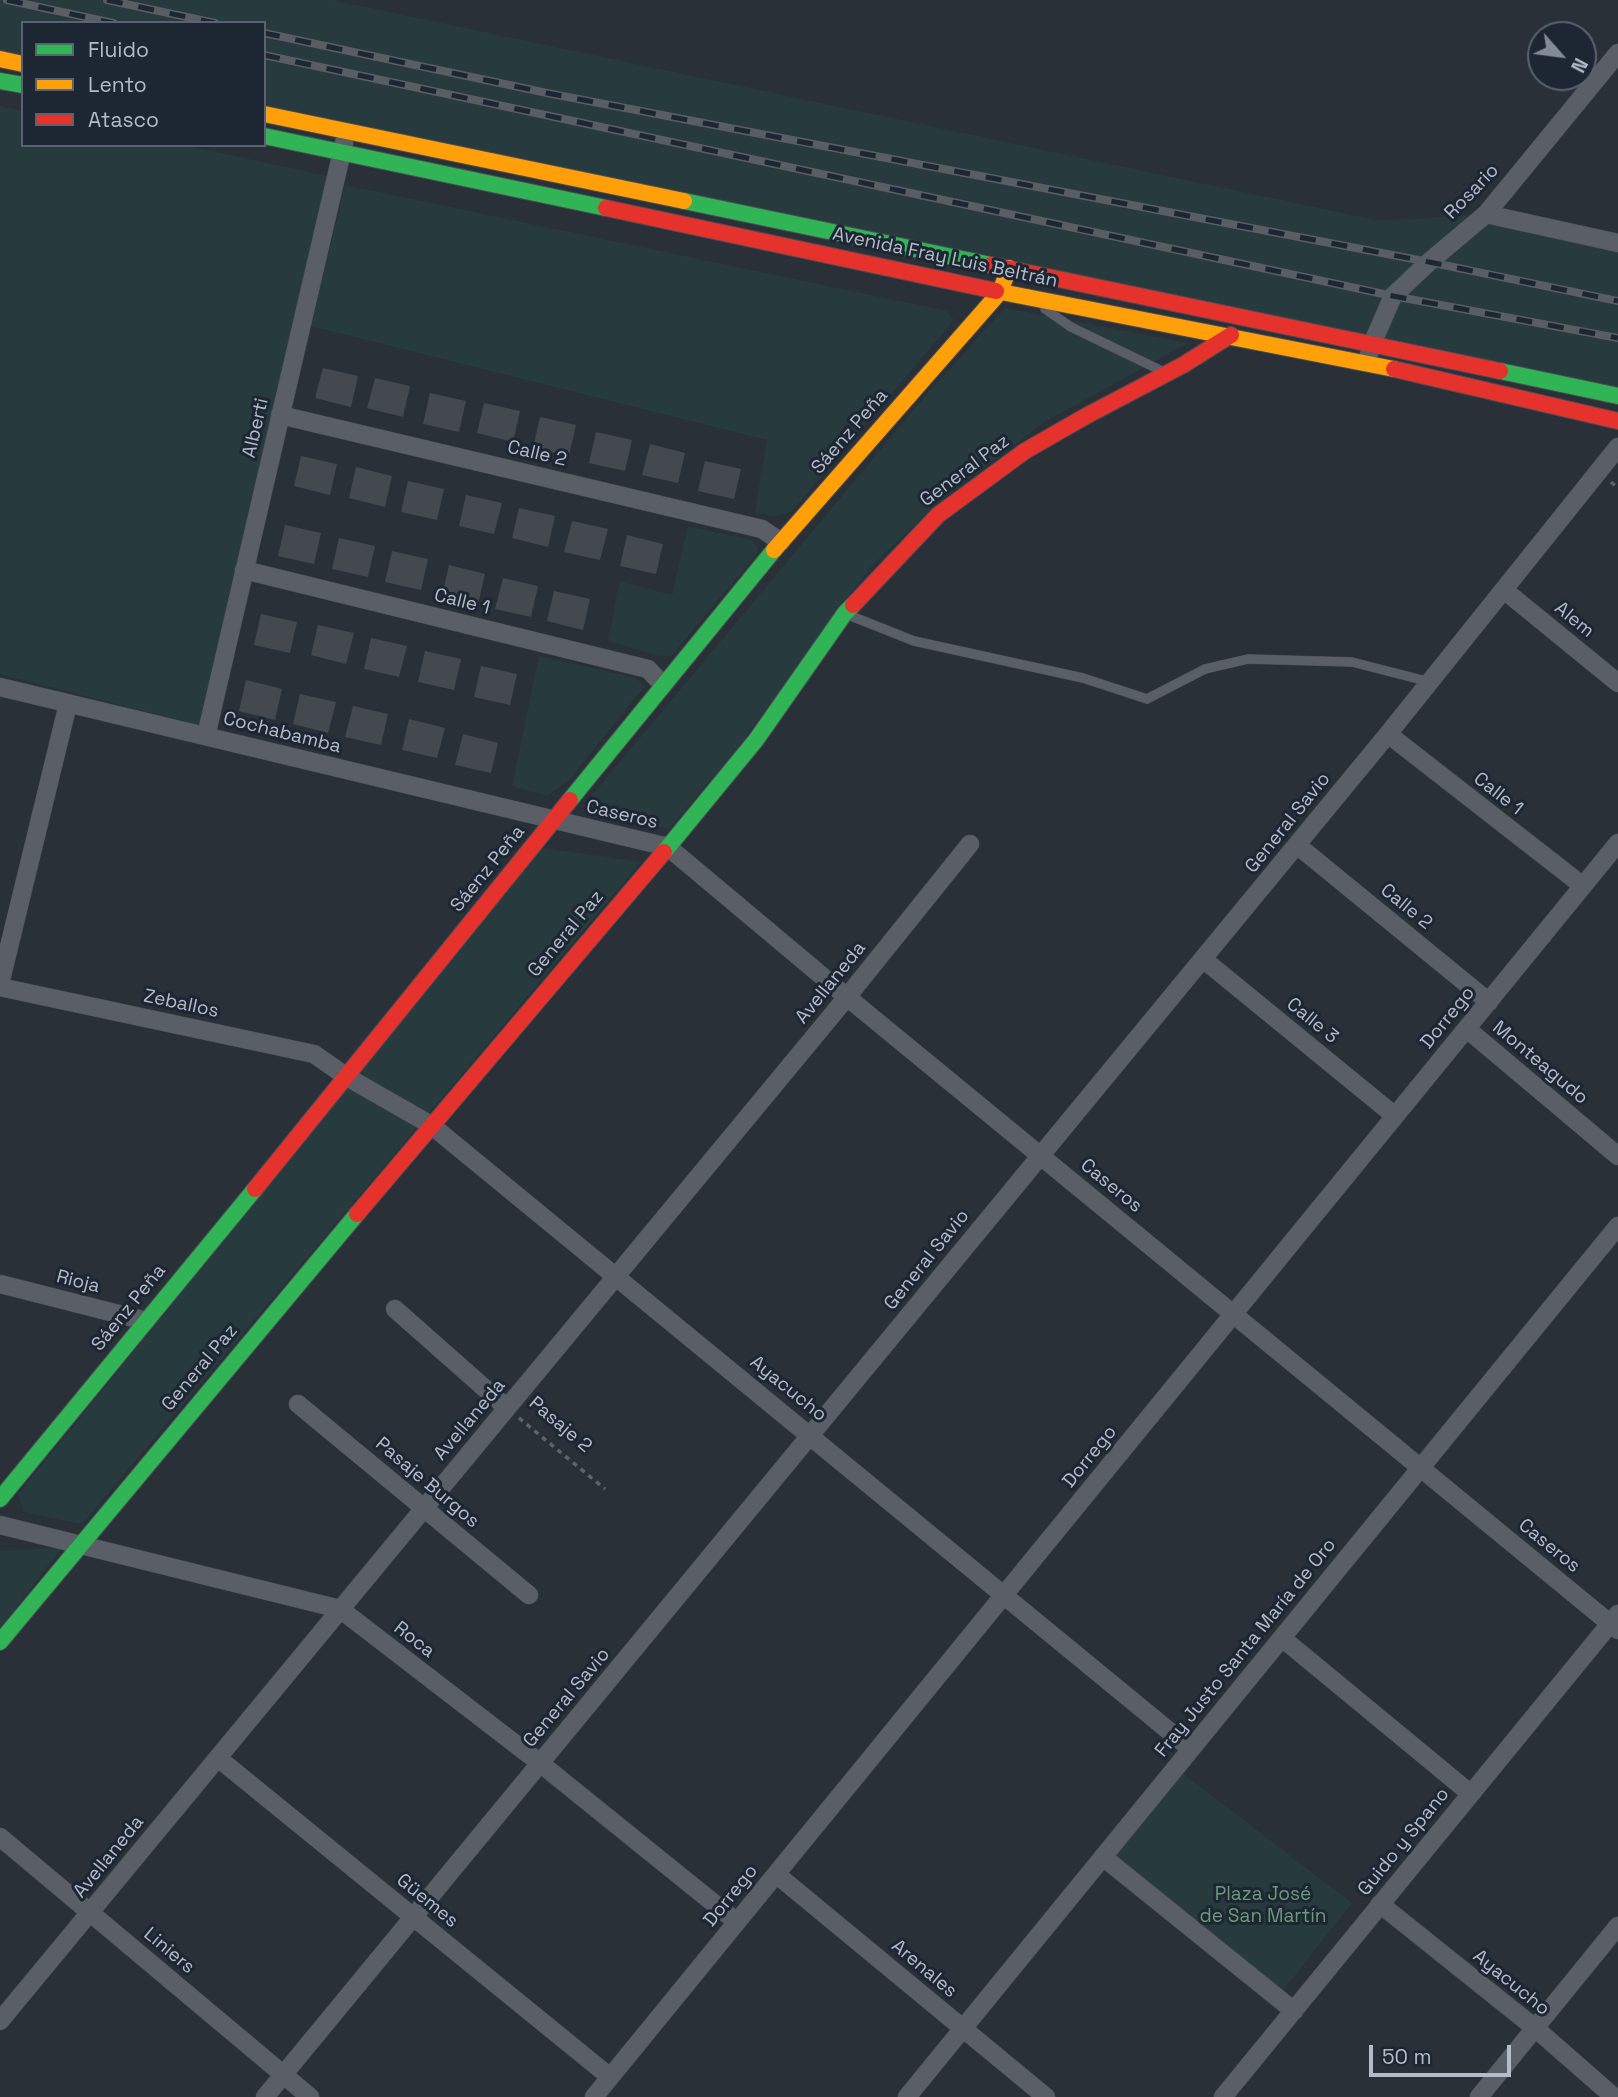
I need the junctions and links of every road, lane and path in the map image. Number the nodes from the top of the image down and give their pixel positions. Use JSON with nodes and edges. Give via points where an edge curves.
{"nodes":[{"id":1,"x":1618,"y":53,"type":"edge"},
{"id":2,"x":0,"y":59,"type":"edge"},
{"id":3,"x":21,"y":64,"type":"edge"},
{"id":4,"x":0,"y":81,"type":"edge"},
{"id":5,"x":21,"y":85,"type":"edge"},
{"id":6,"x":266,"y":114,"type":"edge"},
{"id":7,"x":347,"y":130,"type":"junction"},
{"id":8,"x":266,"y":136,"type":"edge"},
{"id":9,"x":342,"y":152,"type":"junction"},
{"id":10,"x":1486,"y":214,"type":"junction"},
{"id":11,"x":1618,"y":243,"type":"edge"},
{"id":12,"x":1009,"y":268,"type":"junction"},
{"id":13,"x":1000,"y":292,"type":"junction"},
{"id":14,"x":1030,"y":298,"type":"junction"},
{"id":15,"x":1231,"y":335,"type":"junction"},
{"id":16,"x":1372,"y":344,"type":"junction"},
{"id":17,"x":1367,"y":363,"type":"junction"},
{"id":18,"x":1167,"y":373,"type":"junction"},
{"id":19,"x":1618,"y":396,"type":"edge"},
{"id":20,"x":280,"y":415,"type":"junction"},
{"id":21,"x":1618,"y":421,"type":"edge"},
{"id":22,"x":1618,"y":447,"type":"edge"},
{"id":23,"x":781,"y":542,"type":"junction"},
{"id":24,"x":244,"y":570,"type":"junction"},
{"id":25,"x":1504,"y":590,"type":"junction"},
{"id":26,"x":845,"y":613,"type":"junction"},
{"id":27,"x":1430,"y":682,"type":"junction"},
{"id":28,"x":1618,"y":683,"type":"edge"},
{"id":29,"x":663,"y":685,"type":"junction"},
{"id":30,"x":0,"y":687,"type":"edge"},
{"id":31,"x":68,"y":704,"type":"junction"},
{"id":32,"x":1388,"y":734,"type":"junction"},
{"id":33,"x":206,"y":736,"type":"junction"},
{"id":34,"x":555,"y":821,"type":"junction"},
{"id":35,"x":1618,"y":843,"type":"edge"},
{"id":36,"x":970,"y":844,"type":"dead end"},
{"id":37,"x":1297,"y":845,"type":"junction"},
{"id":38,"x":668,"y":847,"type":"junction"},
{"id":39,"x":1583,"y":886,"type":"junction"},
{"id":40,"x":1203,"y":959,"type":"junction"},
{"id":41,"x":0,"y":986,"type":"edge"},
{"id":42,"x":847,"y":997,"type":"junction"},
{"id":43,"x":1489,"y":1002,"type":"junction"},
{"id":44,"x":1466,"y":1029,"type":"junction"},
{"id":45,"x":347,"y":1077,"type":"junction"},
{"id":46,"x":1395,"y":1116,"type":"junction"},
{"id":47,"x":431,"y":1125,"type":"junction"},
{"id":48,"x":1041,"y":1156,"type":"junction"},
{"id":49,"x":1618,"y":1156,"type":"edge"},
{"id":50,"x":1618,"y":1226,"type":"edge"},
{"id":51,"x":617,"y":1276,"type":"junction"},
{"id":52,"x":0,"y":1284,"type":"edge"},
{"id":53,"x":395,"y":1309,"type":"dead end"},
{"id":54,"x":1234,"y":1313,"type":"junction"},
{"id":55,"x":146,"y":1321,"type":"junction"},
{"id":56,"x":298,"y":1404,"type":"dead end"},
{"id":57,"x":507,"y":1408,"type":"junction"},
{"id":58,"x":811,"y":1435,"type":"junction"},
{"id":59,"x":1420,"y":1468,"type":"junction"},
{"id":60,"x":605,"y":1489,"type":"dead end"},
{"id":61,"x":0,"y":1499,"type":"edge"},
{"id":62,"x":424,"y":1508,"type":"junction"},
{"id":63,"x":0,"y":1525,"type":"edge"},
{"id":64,"x":80,"y":1545,"type":"junction"},
{"id":65,"x":1005,"y":1594,"type":"junction"},
{"id":66,"x":529,"y":1595,"type":"dead end"},
{"id":67,"x":340,"y":1609,"type":"junction"},
{"id":68,"x":1615,"y":1623,"type":"edge"},
{"id":69,"x":1282,"y":1638,"type":"junction"},
{"id":70,"x":0,"y":1642,"type":"edge"},
{"id":71,"x":1191,"y":1749,"type":"junction"},
{"id":72,"x":218,"y":1758,"type":"junction"},
{"id":73,"x":540,"y":1763,"type":"junction"},
{"id":74,"x":1471,"y":1794,"type":"junction"},
{"id":75,"x":0,"y":1838,"type":"edge"},
{"id":76,"x":1103,"y":1857,"type":"junction"},
{"id":77,"x":776,"y":1874,"type":"junction"},
{"id":78,"x":1381,"y":1904,"type":"junction"},
{"id":79,"x":90,"y":1913,"type":"junction"},
{"id":80,"x":414,"y":1917,"type":"junction"},
{"id":81,"x":737,"y":1922,"type":"junction"},
{"id":82,"x":1618,"y":1926,"type":"edge"},
{"id":83,"x":1294,"y":2011,"type":"junction"},
{"id":84,"x":0,"y":2021,"type":"edge"},
{"id":85,"x":1535,"y":2028,"type":"junction"},
{"id":86,"x":963,"y":2029,"type":"junction"},
{"id":87,"x":284,"y":2075,"type":"junction"},
{"id":88,"x":610,"y":2077,"type":"junction"},
{"id":89,"x":265,"y":2097,"type":"edge"},
{"id":90,"x":310,"y":2097,"type":"edge"},
{"id":91,"x":594,"y":2097,"type":"edge"},
{"id":92,"x":907,"y":2097,"type":"edge"},
{"id":93,"x":1046,"y":2097,"type":"edge"},
{"id":94,"x":1223,"y":2097,"type":"edge"},
{"id":95,"x":1479,"y":2097,"type":"edge"},
{"id":96,"x":1614,"y":2097,"type":"edge"}],
"edges":[{"from":1,"to":10,"type":"street","name":"Rosario"},
{"from":2,"to":3,"type":"street"},
{"from":4,"to":5,"type":"street"},
{"from":6,"to":7,"type":"street","name":"Avenida Fray Luis Beltrán"},
{"from":7,"to":9,"type":"street","name":"Alberti"},
{"from":7,"to":12,"type":"street","name":"Avenida Fray Luis Beltrán"},
{"from":8,"to":9,"type":"street","name":"Avenida Fray Luis Beltrán"},
{"from":9,"to":13,"type":"street","name":"Avenida Fray Luis Beltrán"},
{"from":9,"to":20,"type":"street","name":"Alberti"},
{"from":10,"to":11,"type":"street"},
{"from":10,"to":16,"type":"street","name":"Rosario","via":[[1393,296]]},
{"from":12,"to":13,"type":"street","name":"Sáenz Peña"},
{"from":12,"to":16,"type":"street","name":"Avenida Fray Luis Beltrán"},
{"from":13,"to":14,"type":"street","name":"Avenida Fray Luis Beltrán"},
{"from":13,"to":23,"type":"street","name":"Sáenz Peña"},
{"from":14,"to":15,"type":"street","name":"Avenida Fray Luis Beltrán"},
{"from":14,"to":18,"type":"lane","via":[[1071,327]]},
{"from":15,"to":17,"type":"street","name":"Avenida Fray Luis Beltrán"},
{"from":15,"to":18,"type":"street","name":"General Paz"},
{"from":16,"to":17,"type":"street","name":"Rosario"},
{"from":16,"to":19,"type":"street","name":"Avenida Fray Luis Beltrán"},
{"from":17,"to":21,"type":"street","name":"Avenida Fray Luis Beltrán"},
{"from":18,"to":26,"type":"street","name":"General Paz","via":[[1026,451],[938,515]]},
{"from":20,"to":23,"type":"street","name":"Calle 2","via":[[762,529]]},
{"from":20,"to":24,"type":"street","name":"Alberti"},
{"from":22,"to":25,"type":"street","name":"General Savio"},
{"from":23,"to":29,"type":"street","name":"Sáenz Peña"},
{"from":24,"to":29,"type":"street","name":"Calle 1","via":[[648,669]]},
{"from":24,"to":33,"type":"street","name":"Alberti"},
{"from":25,"to":27,"type":"street","name":"General Savio"},
{"from":25,"to":28,"type":"street","name":"Alem"},
{"from":26,"to":27,"type":"lane","via":[[914,641],[1083,678],[1147,699],[1205,669],[1248,659],[1352,662]]},
{"from":26,"to":38,"type":"street","name":"General Paz","via":[[756,740]]},
{"from":27,"to":32,"type":"street","name":"General Savio"},
{"from":29,"to":34,"type":"street","name":"Sáenz Peña"},
{"from":30,"to":31,"type":"street","name":"Cochabamba"},
{"from":31,"to":33,"type":"street","name":"Cochabamba"},
{"from":31,"to":41,"type":"street"},
{"from":32,"to":37,"type":"street","name":"General Savio"},
{"from":32,"to":39,"type":"street","name":"Calle 1"},
{"from":33,"to":34,"type":"street","name":"Cochabamba"},
{"from":34,"to":38,"type":"street","name":"Caseros"},
{"from":34,"to":45,"type":"street","name":"Sáenz Peña"},
{"from":35,"to":39,"type":"street","name":"Dorrego"},
{"from":36,"to":42,"type":"street","name":"Avellaneda"},
{"from":37,"to":40,"type":"street","name":"General Savio"},
{"from":37,"to":43,"type":"street","name":"Calle 2"},
{"from":38,"to":42,"type":"street","name":"Caseros"},
{"from":38,"to":47,"type":"street","name":"General Paz"},
{"from":39,"to":43,"type":"street","name":"Dorrego"},
{"from":40,"to":46,"type":"street","name":"Calle 3"},
{"from":40,"to":48,"type":"street","name":"General Savio"},
{"from":41,"to":45,"type":"street","name":"Zeballos","via":[[314,1054]]},
{"from":42,"to":48,"type":"street","name":"Caseros"},
{"from":42,"to":51,"type":"street","name":"Avellaneda"},
{"from":43,"to":44,"type":"street","name":"Dorrego"},
{"from":44,"to":46,"type":"street","name":"Dorrego"},
{"from":44,"to":49,"type":"street","name":"Monteagudo"},
{"from":45,"to":47,"type":"street","name":"Ayacucho"},
{"from":45,"to":55,"type":"street","name":"Sáenz Peña"},
{"from":46,"to":54,"type":"street","name":"Dorrego"},
{"from":47,"to":51,"type":"street","name":"Ayacucho"},
{"from":47,"to":64,"type":"street","name":"General Paz"},
{"from":48,"to":54,"type":"street","name":"Caseros"},
{"from":48,"to":58,"type":"street","name":"General Savio"},
{"from":50,"to":59,"type":"street","name":"Fray Justo Santa María de Oro"},
{"from":51,"to":57,"type":"street","name":"Avellaneda"},
{"from":51,"to":58,"type":"street","name":"Ayacucho"},
{"from":52,"to":55,"type":"street","name":"Rioja"},
{"from":53,"to":57,"type":"street","name":"Pasaje 2"},
{"from":54,"to":59,"type":"street","name":"Caseros"},
{"from":54,"to":65,"type":"street","name":"Dorrego"},
{"from":55,"to":61,"type":"street","name":"Sáenz Peña"},
{"from":56,"to":62,"type":"street","name":"Pasaje Burgos"},
{"from":57,"to":60,"type":"path","name":"Pasaje 2"},
{"from":57,"to":62,"type":"street","name":"Avellaneda"},
{"from":58,"to":65,"type":"street","name":"Ayacucho"},
{"from":58,"to":73,"type":"street","name":"General Savio"},
{"from":59,"to":68,"type":"street","name":"Caseros"},
{"from":59,"to":69,"type":"street","name":"Fray Justo Santa María de Oro"},
{"from":62,"to":66,"type":"street","name":"Pasaje Burgos"},
{"from":62,"to":67,"type":"street","name":"Avellaneda"},
{"from":63,"to":64,"type":"street","name":"Roca"},
{"from":64,"to":67,"type":"street","name":"Roca"},
{"from":64,"to":70,"type":"street","name":"General Paz"},
{"from":65,"to":71,"type":"street","name":"Ayacucho"},
{"from":65,"to":77,"type":"street","name":"Dorrego"},
{"from":67,"to":72,"type":"street","name":"Avellaneda"},
{"from":67,"to":73,"type":"street","name":"Roca"},
{"from":68,"to":74,"type":"street","name":"Guido y Spano"},
{"from":69,"to":71,"type":"street","name":"Fray Justo Santa María de Oro"},
{"from":69,"to":74,"type":"street"},
{"from":71,"to":76,"type":"street","name":"Fray Justo Santa María de Oro"},
{"from":72,"to":79,"type":"street","name":"Avellaneda"},
{"from":72,"to":80,"type":"street","name":"Güemes"},
{"from":73,"to":80,"type":"street","name":"General Savio"},
{"from":73,"to":81,"type":"street","name":"Roca"},
{"from":74,"to":78,"type":"street","name":"Guido y Spano"},
{"from":75,"to":79,"type":"street","name":"Liniers"},
{"from":76,"to":83,"type":"street"},
{"from":76,"to":86,"type":"street","name":"Fray Justo Santa María de Oro"},
{"from":77,"to":81,"type":"street","name":"Dorrego"},
{"from":77,"to":86,"type":"street","name":"Arenales"},
{"from":78,"to":83,"type":"street","name":"Guido y Spano"},
{"from":78,"to":85,"type":"street","name":"Ayacucho"},
{"from":79,"to":84,"type":"street","name":"Avellaneda"},
{"from":79,"to":87,"type":"street","name":"Liniers"},
{"from":80,"to":87,"type":"street","name":"General Savio"},
{"from":80,"to":88,"type":"street","name":"Güemes"},
{"from":81,"to":88,"type":"street","name":"Dorrego"},
{"from":82,"to":85,"type":"street"},
{"from":83,"to":94,"type":"street","name":"Guido y Spano"},
{"from":85,"to":95,"type":"street"},
{"from":85,"to":96,"type":"street","name":"Ayacucho"},
{"from":86,"to":92,"type":"street","name":"Fray Justo Santa María de Oro"},
{"from":86,"to":93,"type":"street","name":"Arenales"},
{"from":87,"to":89,"type":"street","name":"General Savio"},
{"from":87,"to":90,"type":"street","name":"Liniers"},
{"from":88,"to":91,"type":"street","name":"Dorrego"}]}
